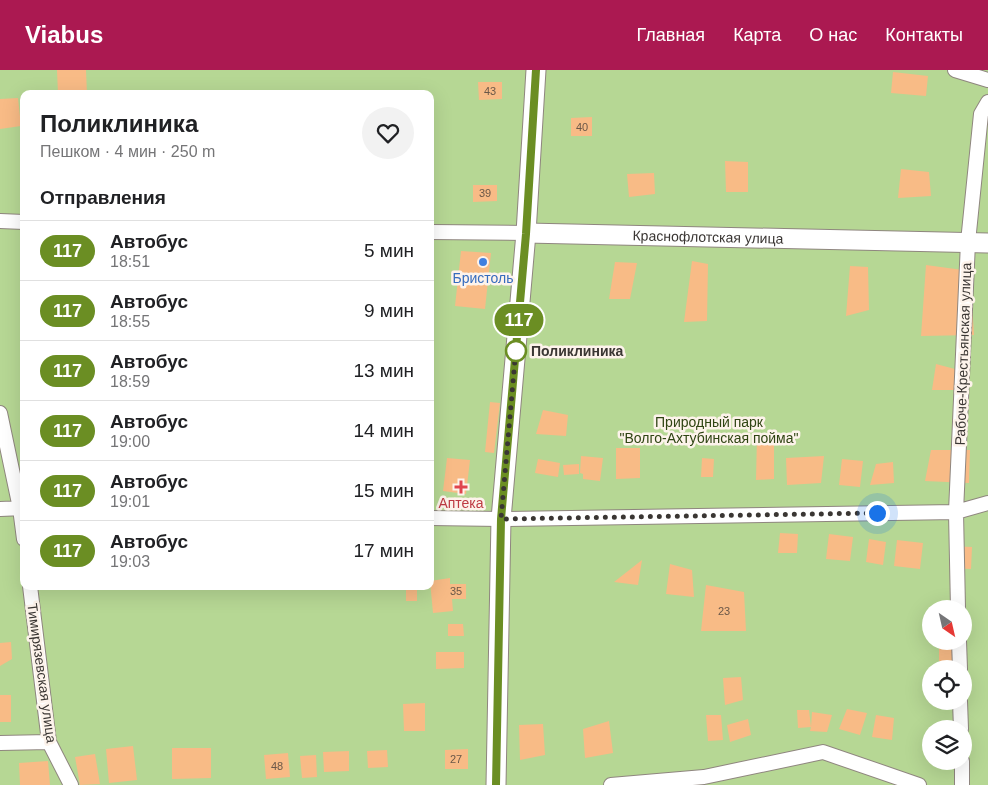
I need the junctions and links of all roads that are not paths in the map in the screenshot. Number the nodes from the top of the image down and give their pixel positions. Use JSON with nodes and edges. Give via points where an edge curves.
{"nodes":[{"id":1,"x":536,"y":70,"type":"edge"},
{"id":2,"x":955,"y":70,"type":"edge"},
{"id":3,"x":988,"y":80,"type":"edge"},
{"id":4,"x":988,"y":102,"type":"edge"},
{"id":5,"x":0,"y":221,"type":"edge"},
{"id":6,"x":20,"y":222,"type":"edge"},
{"id":7,"x":434,"y":232,"type":"edge"},
{"id":8,"x":526,"y":234,"type":"junction"},
{"id":9,"x":968,"y":242,"type":"junction"},
{"id":10,"x":988,"y":243,"type":"edge"},
{"id":11,"x":0,"y":413,"type":"edge"},
{"id":12,"x":20,"y":499,"type":"edge"},
{"id":13,"x":988,"y":503,"type":"edge"},
{"id":14,"x":20,"y":508,"type":"edge"},
{"id":15,"x":0,"y":509,"type":"edge"},
{"id":16,"x":956,"y":512,"type":"junction"},
{"id":17,"x":434,"y":518,"type":"edge"},
{"id":18,"x":501,"y":519,"type":"junction"},
{"id":19,"x":30,"y":590,"type":"edge"},
{"id":20,"x":958,"y":600,"type":"edge"},
{"id":21,"x":49,"y":742,"type":"junction"},
{"id":22,"x":0,"y":743,"type":"edge"},
{"id":23,"x":962,"y":770,"type":"edge"},
{"id":24,"x":71,"y":785,"type":"edge"},
{"id":25,"x":496,"y":785,"type":"edge"},
{"id":26,"x":611,"y":785,"type":"edge"},
{"id":27,"x":919,"y":785,"type":"edge"},
{"id":28,"x":962,"y":785,"type":"edge"}],
"edges":[{"from":1,"to":8,"type":"street"},
{"from":2,"to":3,"type":"street"},
{"from":4,"to":9,"type":"street","name":"Рабоче-Крестьянская улица","via":[[981,114]]},
{"from":5,"to":6,"type":"street"},
{"from":7,"to":8,"type":"street","name":"Краснофлотская улица"},
{"from":8,"to":9,"type":"street","name":"Краснофлотская улица"},
{"from":8,"to":18,"type":"street"},
{"from":9,"to":10,"type":"street","name":"Краснофлотская улица"},
{"from":9,"to":16,"type":"street","name":"Рабоче-Крестьянская улица"},
{"from":11,"to":12,"type":"street"},
{"from":13,"to":16,"type":"street"},
{"from":14,"to":15,"type":"street"},
{"from":16,"to":18,"type":"street"},
{"from":16,"to":20,"type":"street","name":"Рабоче-Крестьянская улица"},
{"from":17,"to":18,"type":"street"},
{"from":18,"to":25,"type":"street"},
{"from":19,"to":21,"type":"street","name":"Тимирязевская улица"},
{"from":21,"to":22,"type":"street"},
{"from":21,"to":24,"type":"street","name":"Тимирязевская улица"},
{"from":23,"to":28,"type":"street"},
{"from":26,"to":27,"type":"street","via":[[704,777],[823,752]]}]}
